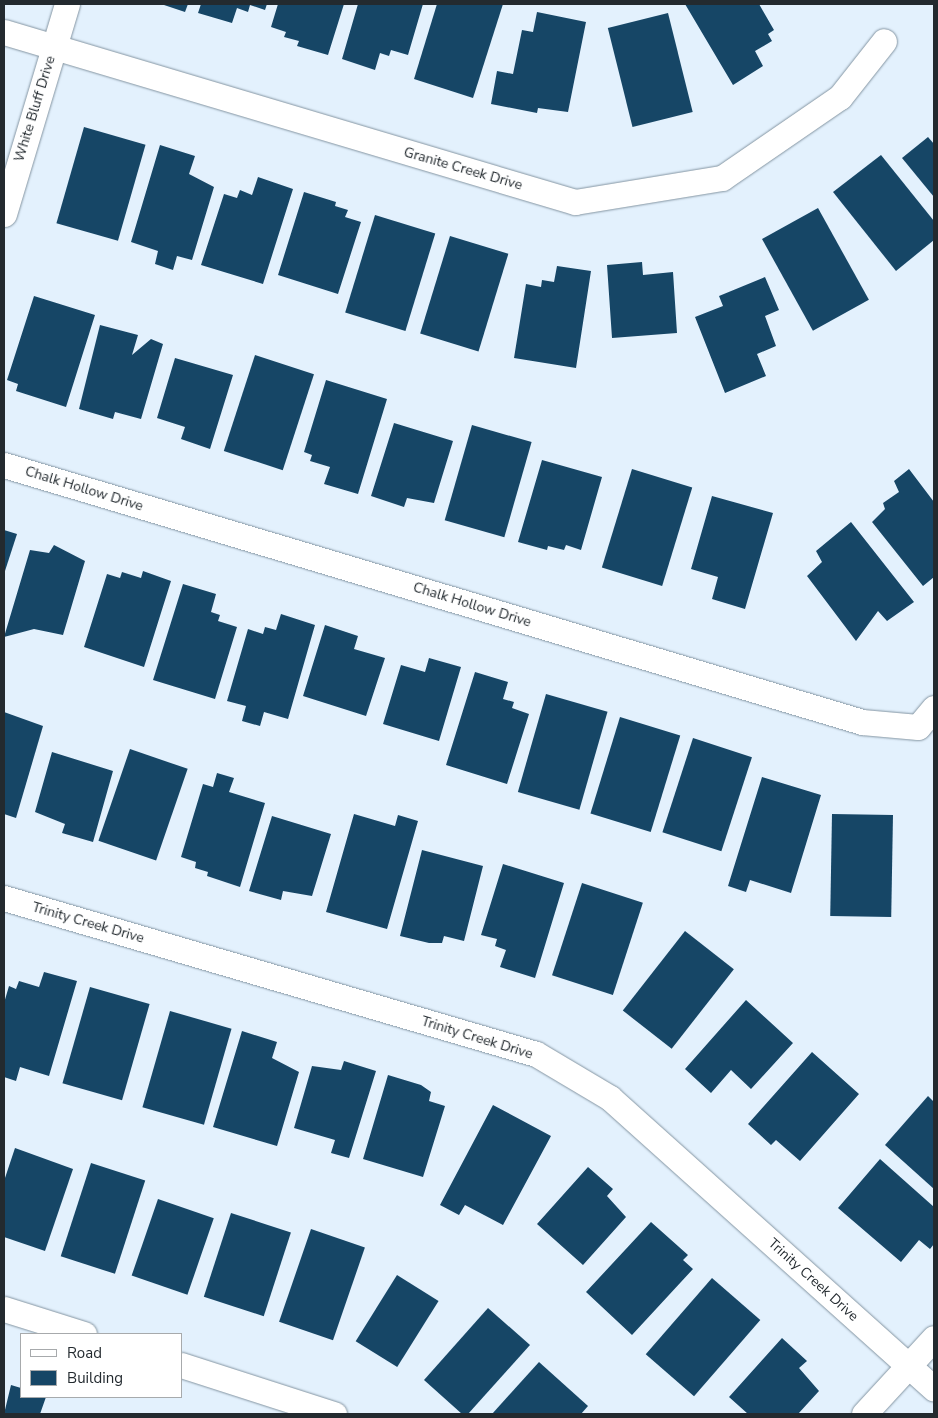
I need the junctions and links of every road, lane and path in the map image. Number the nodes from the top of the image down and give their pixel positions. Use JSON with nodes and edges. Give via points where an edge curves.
{"nodes":[{"id":1,"x":67,"y":4,"type":"edge"},
{"id":2,"x":4,"y":32,"type":"edge"},
{"id":3,"x":884,"y":41,"type":"dead end"},
{"id":4,"x":54,"y":48,"type":"junction"},
{"id":5,"x":4,"y":214,"type":"edge"},
{"id":6,"x":4,"y":465,"type":"edge"},
{"id":7,"x":934,"y":708,"type":"edge"},
{"id":8,"x":4,"y":898,"type":"edge"},
{"id":9,"x":4,"y":1309,"type":"edge"},
{"id":10,"x":81,"y":1333,"type":"edge"},
{"id":11,"x":934,"y":1338,"type":"edge"},
{"id":12,"x":182,"y":1366,"type":"edge"},
{"id":13,"x":909,"y":1366,"type":"junction"},
{"id":14,"x":934,"y":1389,"type":"edge"},
{"id":15,"x":334,"y":1414,"type":"edge"},
{"id":16,"x":864,"y":1414,"type":"edge"}],
"edges":[{"from":1,"to":4,"type":"street","name":"White Bluff Drive"},
{"from":2,"to":4,"type":"street","name":"Granite Creek Drive"},
{"from":3,"to":4,"type":"street","name":"Granite Creek Drive","via":[[840,97],[722,178],[575,202]]},
{"from":4,"to":5,"type":"street","name":"White Bluff Drive"},
{"from":6,"to":7,"type":"street","name":"Chalk Hollow Drive","via":[[862,722],[918,727]]},
{"from":8,"to":13,"type":"street","name":"Trinity Creek Drive","via":[[536,1054],[610,1098]]},
{"from":9,"to":10,"type":"street"},
{"from":11,"to":13,"type":"street"},
{"from":12,"to":15,"type":"street"},
{"from":13,"to":14,"type":"street","name":"Trinity Creek Drive"},
{"from":13,"to":16,"type":"street"}]}
